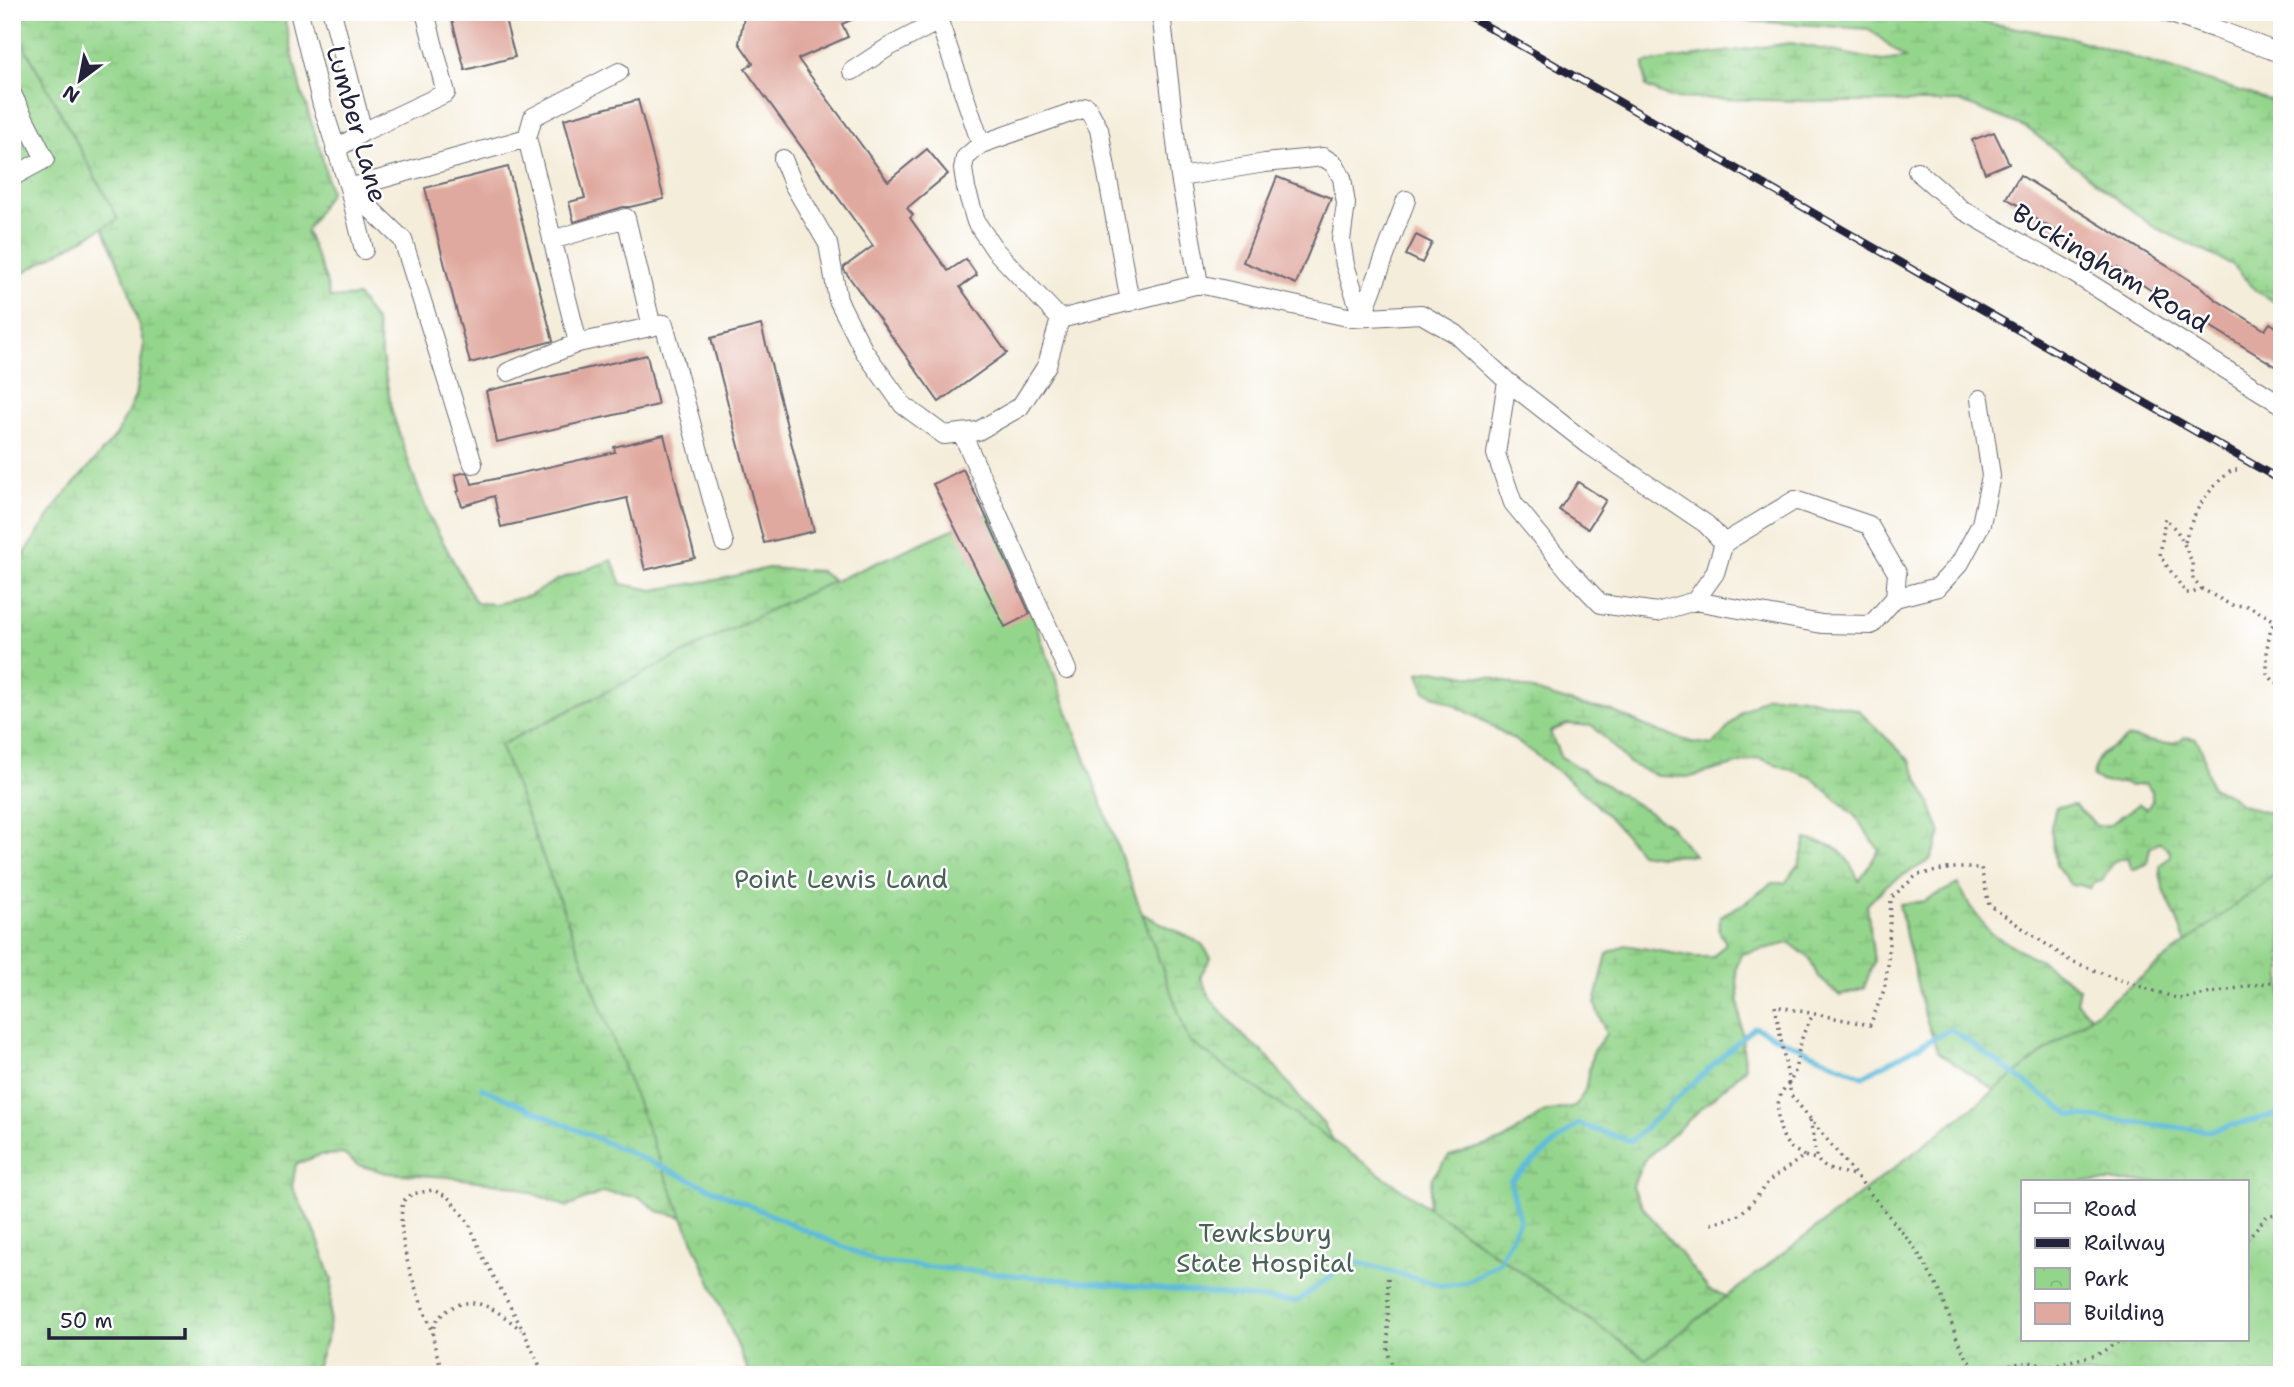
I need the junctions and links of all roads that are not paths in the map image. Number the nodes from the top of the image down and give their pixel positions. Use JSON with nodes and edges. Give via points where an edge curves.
{"nodes":[{"id":1,"x":299,"y":12,"type":"edge"},
{"id":2,"x":332,"y":12,"type":"edge"},
{"id":3,"x":425,"y":12,"type":"edge"},
{"id":4,"x":1161,"y":12,"type":"edge"},
{"id":5,"x":2165,"y":12,"type":"edge"},
{"id":6,"x":942,"y":17,"type":"edge"},
{"id":7,"x":2282,"y":54,"type":"edge"},
{"id":8,"x":852,"y":71,"type":"dead end"},
{"id":9,"x":619,"y":72,"type":"dead end"},
{"id":10,"x":12,"y":94,"type":"edge"},
{"id":11,"x":18,"y":118,"type":"edge"},
{"id":12,"x":363,"y":132,"type":"junction"},
{"id":13,"x":527,"y":138,"type":"junction"},
{"id":14,"x":981,"y":144,"type":"junction"},
{"id":15,"x":335,"y":150,"type":"junction"},
{"id":16,"x":783,"y":159,"type":"dead end"},
{"id":17,"x":1917,"y":171,"type":"dead end"},
{"id":18,"x":12,"y":177,"type":"edge"},
{"id":19,"x":1180,"y":177,"type":"junction"},
{"id":20,"x":349,"y":188,"type":"junction"},
{"id":21,"x":1406,"y":200,"type":"dead end"},
{"id":22,"x":552,"y":240,"type":"junction"},
{"id":23,"x":364,"y":250,"type":"dead end"},
{"id":24,"x":1199,"y":284,"type":"junction"},
{"id":25,"x":1130,"y":302,"type":"junction"},
{"id":26,"x":1362,"y":317,"type":"junction"},
{"id":27,"x":1060,"y":319,"type":"junction"},
{"id":28,"x":652,"y":327,"type":"junction"},
{"id":29,"x":578,"y":343,"type":"junction"},
{"id":30,"x":508,"y":372,"type":"dead end"},
{"id":31,"x":1507,"y":381,"type":"junction"},
{"id":32,"x":1980,"y":399,"type":"dead end"},
{"id":33,"x":2282,"y":405,"type":"edge"},
{"id":34,"x":962,"y":433,"type":"junction"},
{"id":35,"x":473,"y":464,"type":"dead end"},
{"id":36,"x":724,"y":543,"type":"dead end"},
{"id":37,"x":1724,"y":543,"type":"junction"},
{"id":38,"x":1895,"y":598,"type":"junction"},
{"id":39,"x":1695,"y":601,"type":"junction"},
{"id":40,"x":1067,"y":670,"type":"dead end"}],
"edges":[{"from":1,"to":15,"type":"street","name":"Lumber Lane"},
{"from":2,"to":12,"type":"street"},
{"from":3,"to":12,"type":"street","via":[[446,93]]},
{"from":4,"to":19,"type":"street"},
{"from":5,"to":7,"type":"street"},
{"from":6,"to":8,"type":"street"},
{"from":6,"to":14,"type":"street"},
{"from":9,"to":13,"type":"street","via":[[533,117]]},
{"from":10,"to":11,"type":"street"},
{"from":11,"to":18,"type":"street","via":[[45,159]]},
{"from":12,"to":15,"type":"street"},
{"from":13,"to":20,"type":"street"},
{"from":13,"to":22,"type":"street"},
{"from":14,"to":25,"type":"street","via":[[1087,107],[1099,129]]},
{"from":14,"to":27,"type":"street","via":[[965,158],[963,169],[976,222],[995,250]]},
{"from":15,"to":20,"type":"street","name":"Lumber Lane"},
{"from":16,"to":34,"type":"street","via":[[828,244],[838,300],[864,351],[903,405],[944,435]]},
{"from":17,"to":33,"type":"street","name":"Buckingham Road","via":[[1961,209],[2075,274]]},
{"from":19,"to":24,"type":"street"},
{"from":19,"to":26,"type":"street","via":[[1324,158],[1334,164],[1342,178],[1346,204],[1341,240],[1345,265]]},
{"from":20,"to":23,"type":"street","name":"Lumber Lane"},
{"from":20,"to":35,"type":"street","via":[[403,240]]},
{"from":21,"to":26,"type":"street"},
{"from":22,"to":28,"type":"street","via":[[626,218]]},
{"from":22,"to":29,"type":"street"},
{"from":24,"to":25,"type":"street"},
{"from":24,"to":26,"type":"street"},
{"from":25,"to":27,"type":"street"},
{"from":26,"to":31,"type":"street","via":[[1422,314],[1456,334]]},
{"from":27,"to":34,"type":"street","via":[[1047,365],[1020,407],[978,431]]},
{"from":28,"to":29,"type":"street"},
{"from":28,"to":36,"type":"street","via":[[664,324]]},
{"from":29,"to":30,"type":"street"},
{"from":31,"to":37,"type":"street","via":[[1589,445],[1706,524]]},
{"from":31,"to":39,"type":"street","via":[[1496,454],[1513,503],[1569,571],[1601,604],[1657,612]]},
{"from":32,"to":38,"type":"street","via":[[1991,476],[1981,524],[1961,563],[1938,587]]},
{"from":34,"to":40,"type":"street"},
{"from":37,"to":38,"type":"street","via":[[1795,500],[1869,525],[1897,573]]},
{"from":37,"to":39,"type":"street","via":[[1715,573]]},
{"from":38,"to":39,"type":"street","via":[[1871,625],[1822,624]]}]}
